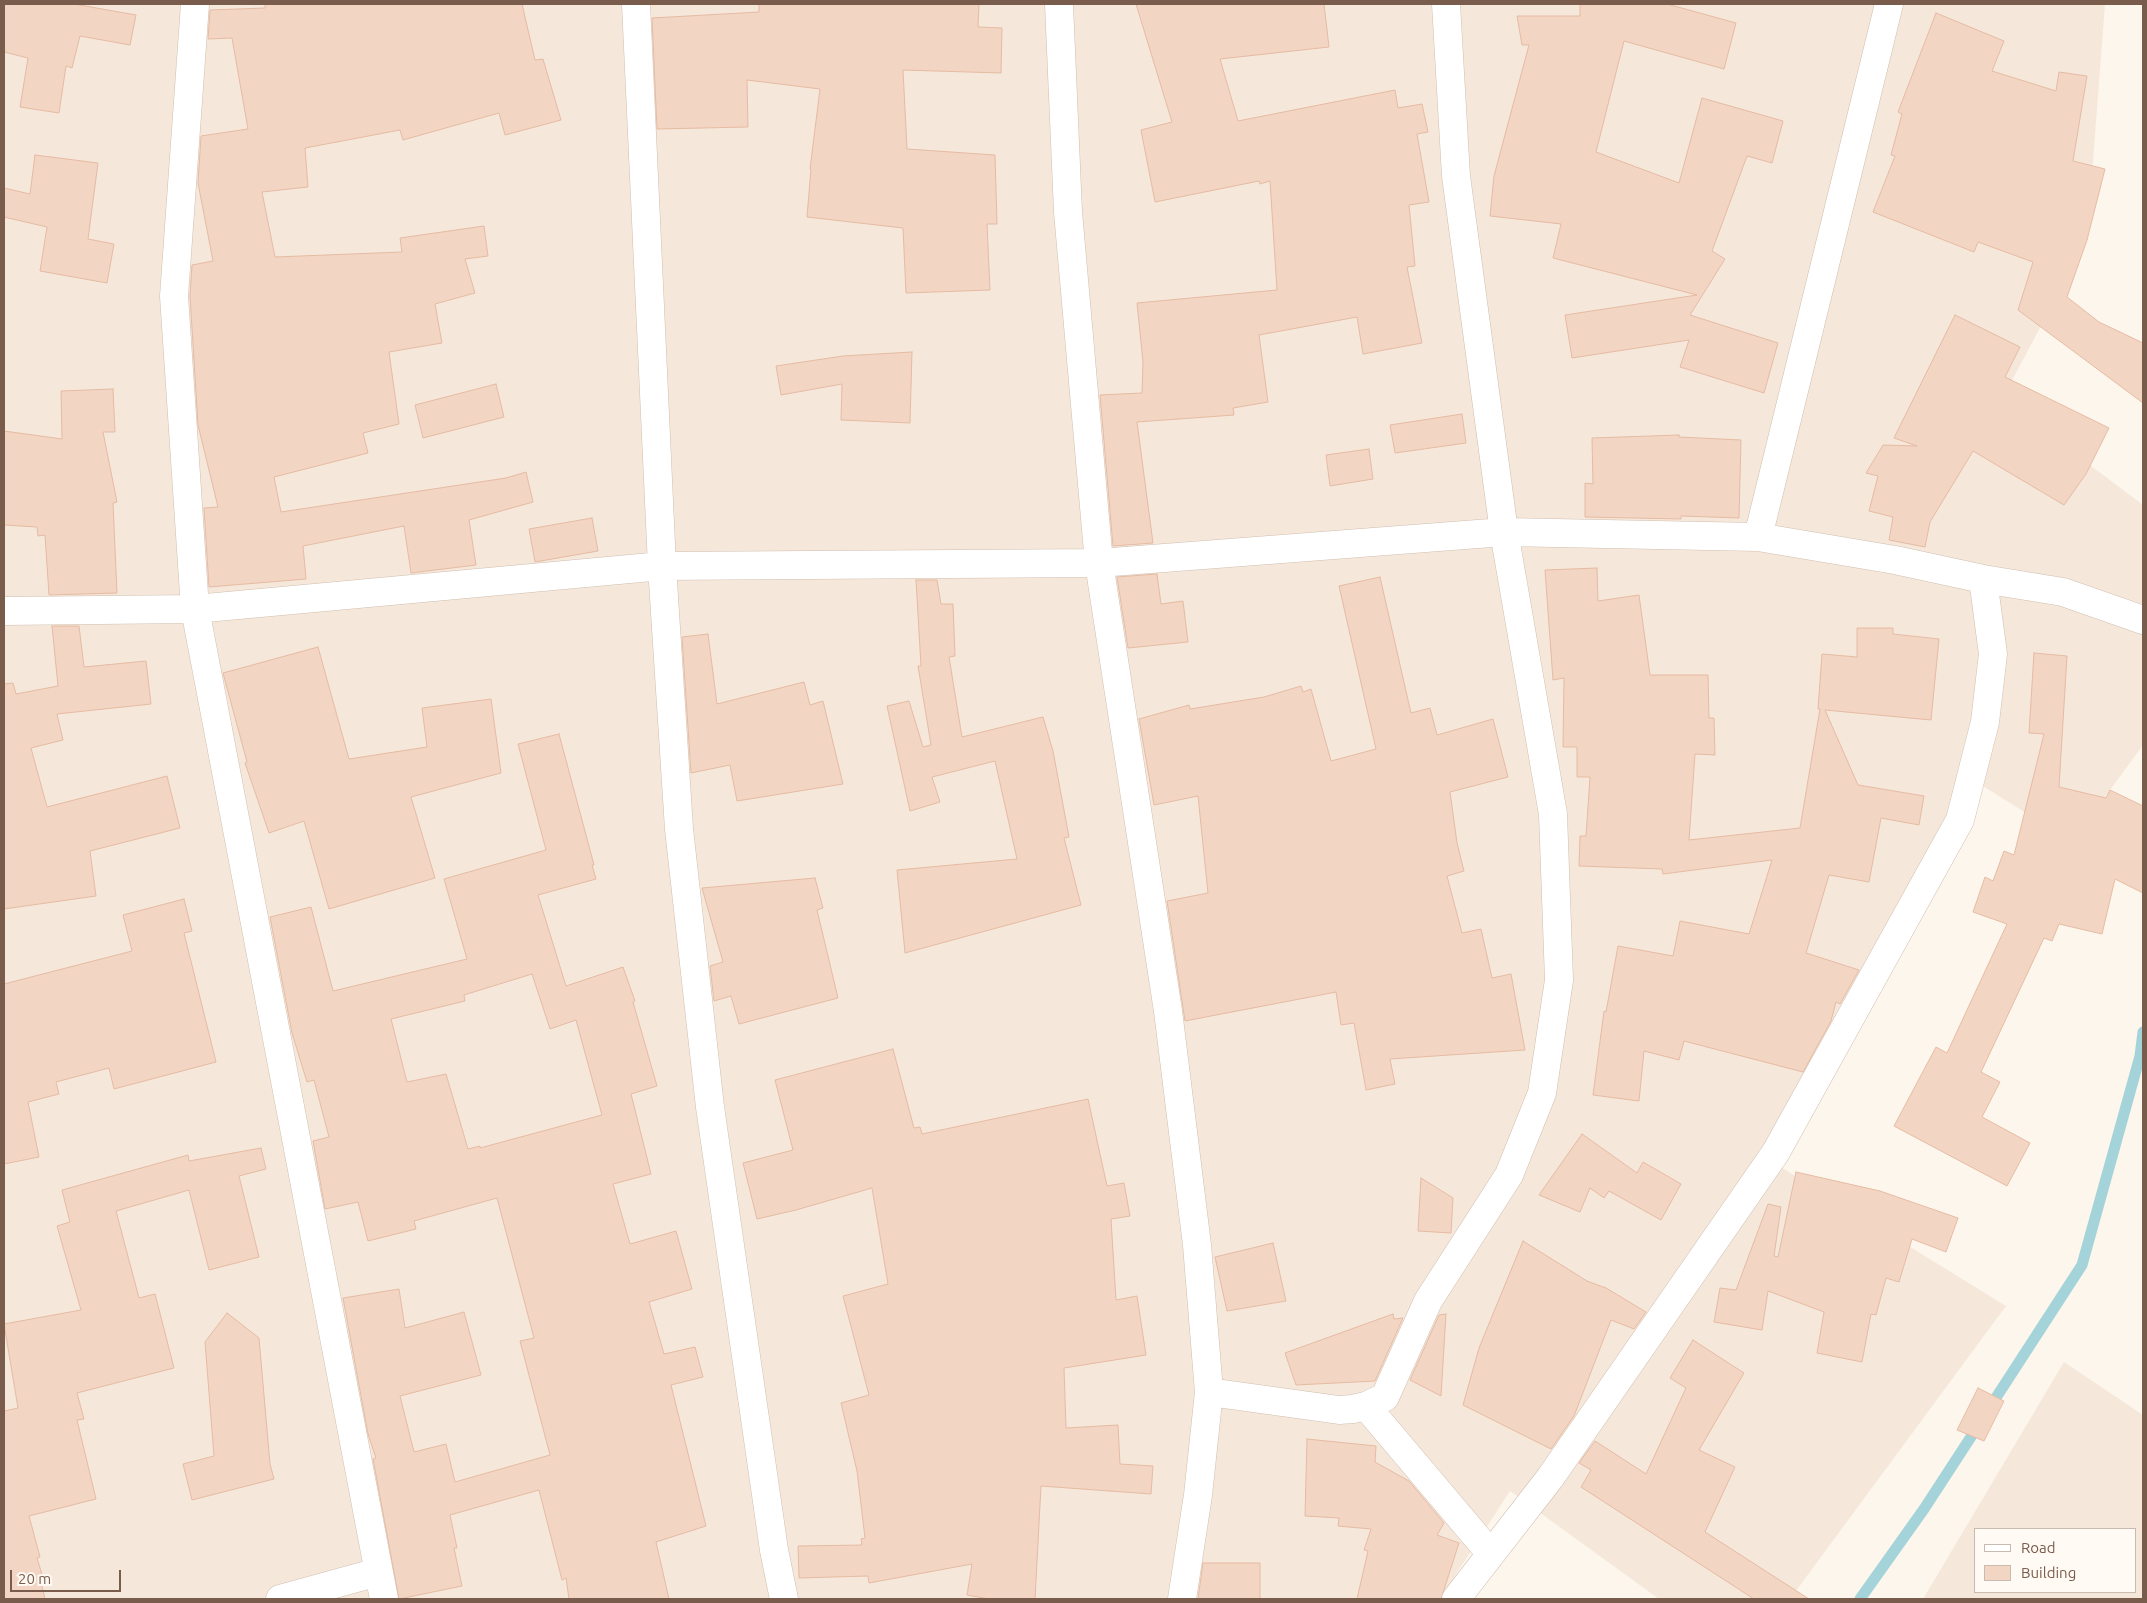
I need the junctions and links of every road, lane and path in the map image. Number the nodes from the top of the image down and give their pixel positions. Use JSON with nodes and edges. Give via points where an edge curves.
{"nodes":[{"id":1,"x":195,"y":4,"type":"edge"},
{"id":2,"x":636,"y":4,"type":"edge"},
{"id":3,"x":1059,"y":4,"type":"edge"},
{"id":4,"x":1446,"y":4,"type":"edge"},
{"id":5,"x":1889,"y":4,"type":"edge"},
{"id":6,"x":1504,"y":532,"type":"junction"},
{"id":7,"x":1758,"y":537,"type":"junction"},
{"id":8,"x":1099,"y":563,"type":"junction"},
{"id":9,"x":662,"y":566,"type":"junction"},
{"id":10,"x":1983,"y":579,"type":"junction"},
{"id":11,"x":195,"y":609,"type":"junction"},
{"id":12,"x":4,"y":611,"type":"edge"},
{"id":13,"x":2143,"y":620,"type":"edge"},
{"id":14,"x":1209,"y":1392,"type":"junction"},
{"id":15,"x":1366,"y":1406,"type":"junction"},
{"id":16,"x":1491,"y":1554,"type":"junction"},
{"id":17,"x":378,"y":1572,"type":"junction"},
{"id":18,"x":280,"y":1599,"type":"edge"},
{"id":19,"x":384,"y":1599,"type":"edge"},
{"id":20,"x":784,"y":1599,"type":"edge"},
{"id":21,"x":1182,"y":1599,"type":"edge"},
{"id":22,"x":1456,"y":1599,"type":"edge"}],
"edges":[{"from":1,"to":11,"type":"street","via":[[174,296]]},
{"from":2,"to":9,"type":"street"},
{"from":3,"to":8,"type":"street","via":[[1068,212]]},
{"from":4,"to":6,"type":"street","via":[[1456,176]]},
{"from":5,"to":7,"type":"street"},
{"from":6,"to":7,"type":"street"},
{"from":6,"to":8,"type":"street"},
{"from":6,"to":15,"type":"street","via":[[1553,814],[1559,980],[1542,1093],[1509,1175],[1428,1301],[1385,1397]]},
{"from":7,"to":10,"type":"street","via":[[1895,560]]},
{"from":8,"to":9,"type":"street"},
{"from":8,"to":14,"type":"street","via":[[1168,1011],[1197,1245]]},
{"from":9,"to":11,"type":"street"},
{"from":9,"to":20,"type":"street","via":[[679,829],[710,1107],[772,1540]]},
{"from":10,"to":13,"type":"street","via":[[2063,592]]},
{"from":10,"to":16,"type":"street","via":[[1993,654],[1985,722],[1960,820],[1776,1152],[1550,1478]]},
{"from":11,"to":12,"type":"street"},
{"from":11,"to":17,"type":"street"},
{"from":14,"to":15,"type":"street","via":[[1340,1410]]},
{"from":14,"to":21,"type":"street","via":[[1198,1496]]},
{"from":15,"to":16,"type":"street"},
{"from":16,"to":22,"type":"street"},
{"from":17,"to":18,"type":"street"},
{"from":17,"to":19,"type":"street"}]}
